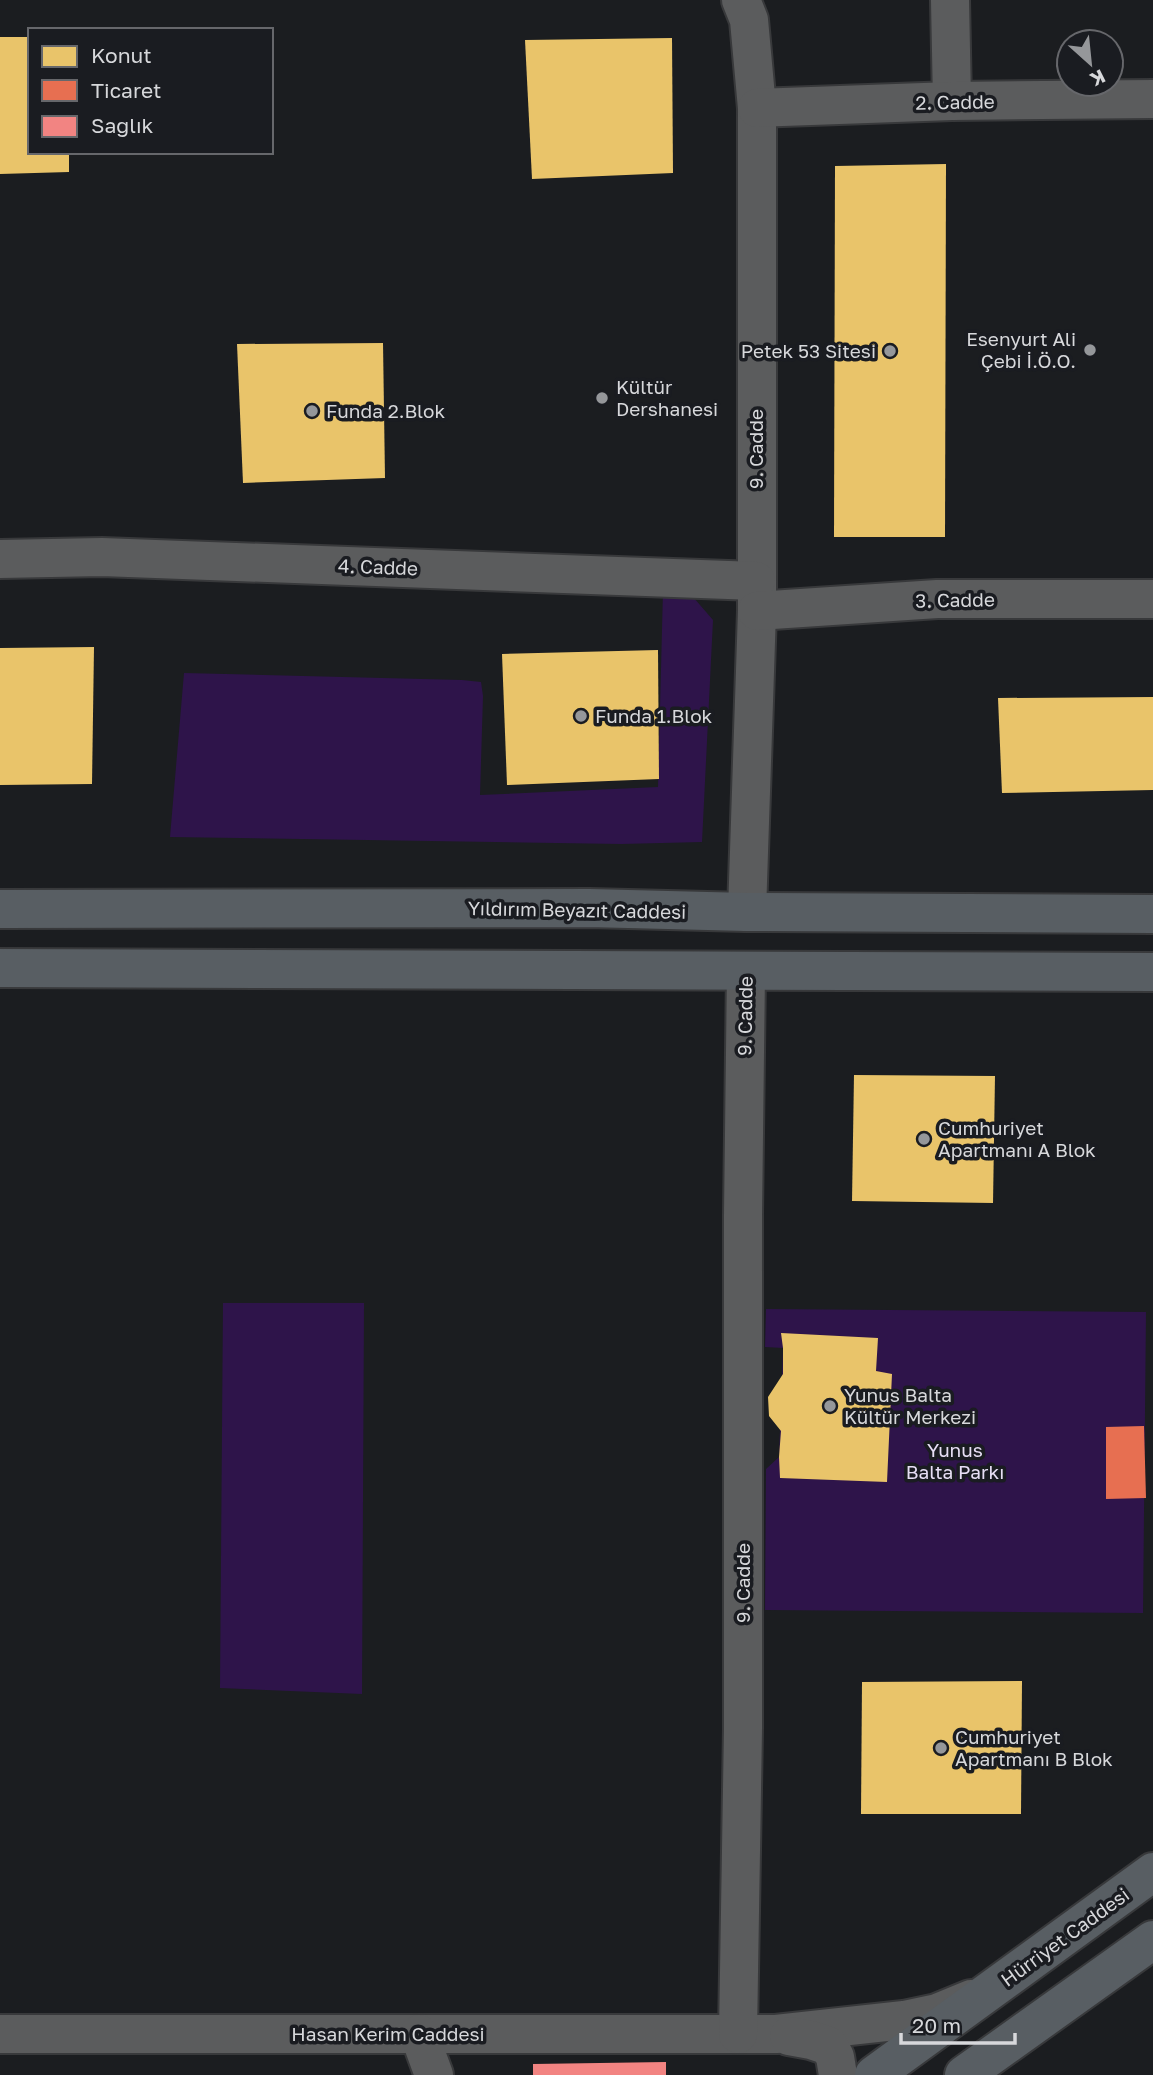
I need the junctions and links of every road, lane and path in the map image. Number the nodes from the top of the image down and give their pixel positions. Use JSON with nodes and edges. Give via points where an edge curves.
{"nodes":[{"id":1,"x":741,"y":0,"type":"edge"},
{"id":2,"x":950,"y":0,"type":"edge"},
{"id":3,"x":1153,"y":99,"type":"edge"},
{"id":4,"x":952,"y":101,"type":"junction"},
{"id":5,"x":757,"y":108,"type":"junction"},
{"id":6,"x":0,"y":559,"type":"edge"},
{"id":7,"x":756,"y":596,"type":"junction"},
{"id":8,"x":1153,"y":599,"type":"edge"},
{"id":9,"x":0,"y":909,"type":"edge"},
{"id":10,"x":747,"y":912,"type":"junction"},
{"id":11,"x":1153,"y":914,"type":"edge"},
{"id":12,"x":0,"y":968,"type":"edge"},
{"id":13,"x":746,"y":971,"type":"junction"},
{"id":14,"x":1153,"y":972,"type":"edge"},
{"id":15,"x":1153,"y":1872,"type":"edge"},
{"id":16,"x":1153,"y":1940,"type":"edge"},
{"id":17,"x":990,"y":1992,"type":"junction"},
{"id":18,"x":0,"y":2034,"type":"edge"},
{"id":19,"x":419,"y":2034,"type":"junction"},
{"id":20,"x":738,"y":2034,"type":"junction"},
{"id":21,"x":776,"y":2034,"type":"junction"},
{"id":22,"x":434,"y":2075,"type":"edge"},
{"id":23,"x":838,"y":2075,"type":"edge"},
{"id":24,"x":874,"y":2075,"type":"edge"},
{"id":25,"x":964,"y":2075,"type":"edge"}],
"edges":[{"from":1,"to":5,"type":"street","name":"9. Cadde","via":[[749,20]]},
{"from":2,"to":4,"type":"street"},
{"from":3,"to":4,"type":"street","name":"2. Cadde"},
{"from":4,"to":5,"type":"street","name":"2. Cadde"},
{"from":5,"to":7,"type":"street","name":"9. Cadde"},
{"from":6,"to":7,"type":"street","name":"4. Cadde","via":[[102,557]]},
{"from":7,"to":8,"type":"street","name":"3. Cadde"},
{"from":7,"to":10,"type":"street","name":"9. Cadde"},
{"from":9,"to":10,"type":"main road","name":"Yıldırım Beyazıt Caddesi"},
{"from":10,"to":11,"type":"main road","name":"Yıldırım Beyazıt Caddesi"},
{"from":10,"to":13,"type":"main road","name":"9. Cadde"},
{"from":12,"to":13,"type":"main road"},
{"from":13,"to":14,"type":"main road"},
{"from":13,"to":20,"type":"street","name":"9. Cadde"},
{"from":15,"to":17,"type":"main road","name":"Hürriyet Caddesi"},
{"from":16,"to":25,"type":"main road"},
{"from":17,"to":21,"type":"street","via":[[904,2020]]},
{"from":17,"to":24,"type":"main road","name":"Hürriyet Caddesi"},
{"from":18,"to":19,"type":"street","name":"Hasan Kerim Caddesi"},
{"from":19,"to":20,"type":"street","name":"Hasan Kerim Caddesi"},
{"from":19,"to":22,"type":"street"},
{"from":20,"to":21,"type":"street","name":"Hasan Kerim Caddesi"},
{"from":21,"to":23,"type":"street","via":[[829,2046]]}]}
